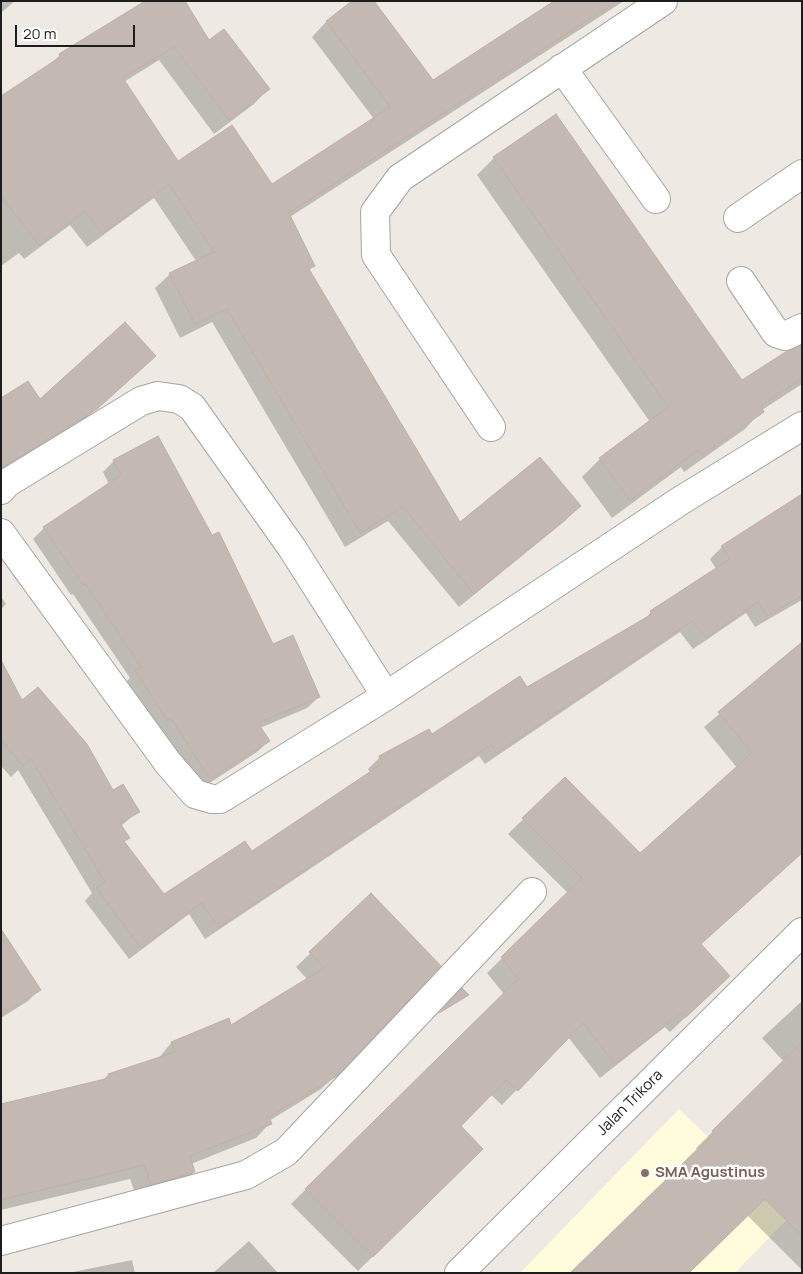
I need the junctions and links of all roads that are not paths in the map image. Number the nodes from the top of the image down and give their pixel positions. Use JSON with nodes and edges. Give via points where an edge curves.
{"nodes":[{"id":1,"x":663,"y":1,"type":"edge"},
{"id":2,"x":562,"y":68,"type":"junction"},
{"id":3,"x":802,"y":174,"type":"edge"},
{"id":4,"x":656,"y":199,"type":"dead end"},
{"id":5,"x":738,"y":218,"type":"dead end"},
{"id":6,"x":741,"y":281,"type":"dead end"},
{"id":7,"x":802,"y":328,"type":"edge"},
{"id":8,"x":802,"y":426,"type":"edge"},
{"id":9,"x":491,"y":427,"type":"dead end"},
{"id":10,"x":1,"y":490,"type":"edge"},
{"id":11,"x":1,"y":533,"type":"edge"},
{"id":12,"x":386,"y":696,"type":"junction"},
{"id":13,"x":532,"y":892,"type":"dead end"},
{"id":14,"x":802,"y":932,"type":"edge"},
{"id":15,"x":1,"y":1241,"type":"edge"},
{"id":16,"x":459,"y":1273,"type":"edge"}],
"edges":[{"from":1,"to":2,"type":"street"},
{"from":2,"to":4,"type":"street"},
{"from":2,"to":9,"type":"street","via":[[400,178],[375,212],[376,255]]},
{"from":3,"to":5,"type":"street"},
{"from":6,"to":7,"type":"street","via":[[776,333],[785,336]]},
{"from":8,"to":12,"type":"street","via":[[680,501]]},
{"from":10,"to":12,"type":"street","via":[[7,483],[141,401],[158,396],[179,398],[192,408],[292,548]]},
{"from":11,"to":12,"type":"street","via":[[168,763],[195,794],[220,799]]},
{"from":13,"to":15,"type":"street","via":[[286,1152],[246,1175]]},
{"from":14,"to":16,"type":"street","name":"Jalan Trikora"}]}
